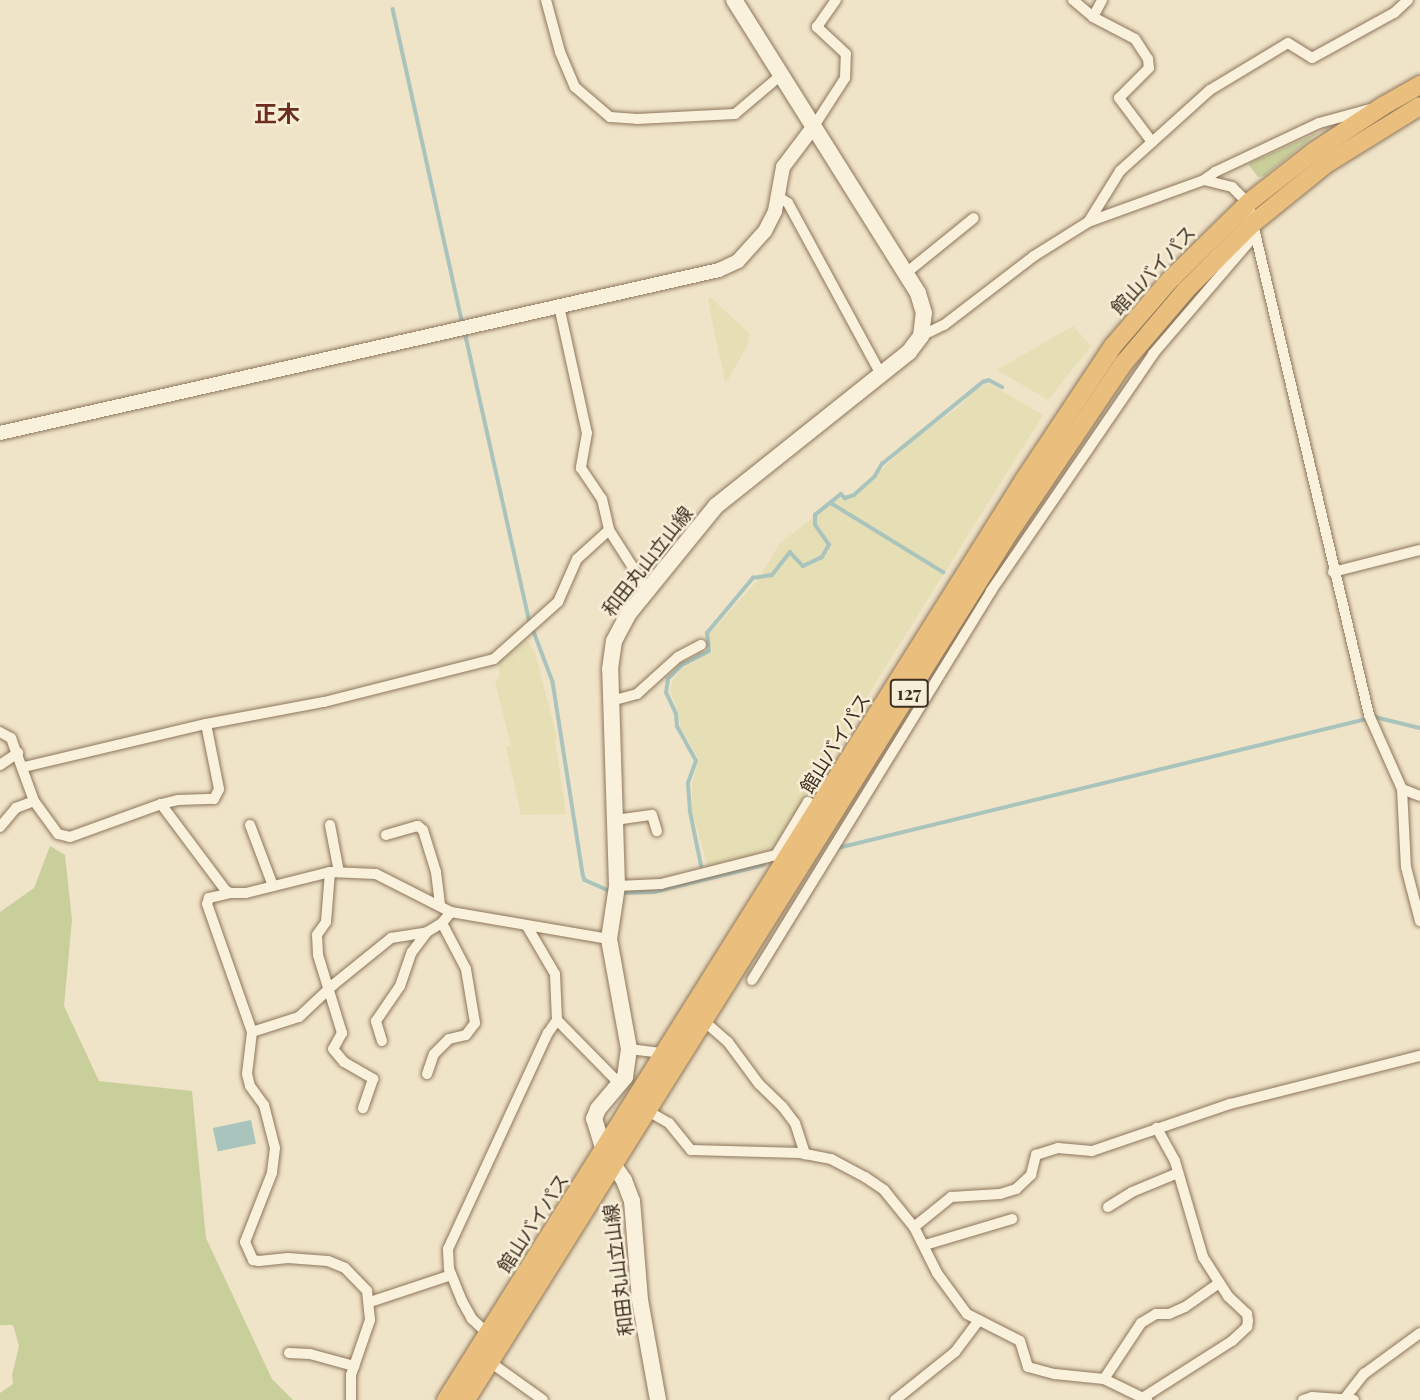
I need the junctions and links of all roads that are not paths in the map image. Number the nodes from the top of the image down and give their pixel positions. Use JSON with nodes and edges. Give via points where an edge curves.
{"nodes":[{"id":1,"x":546,"y":0,"type":"edge"},
{"id":2,"x":734,"y":0,"type":"edge"},
{"id":3,"x":836,"y":0,"type":"edge"},
{"id":4,"x":1073,"y":0,"type":"edge"},
{"id":5,"x":1102,"y":0,"type":"edge"},
{"id":6,"x":1408,"y":0,"type":"edge"},
{"id":7,"x":1093,"y":16,"type":"junction"},
{"id":8,"x":781,"y":75,"type":"junction"},
{"id":9,"x":1420,"y":85,"type":"edge"},
{"id":10,"x":1383,"y":106,"type":"junction"},
{"id":11,"x":1420,"y":106,"type":"edge"},
{"id":12,"x":814,"y":125,"type":"junction"},
{"id":13,"x":1152,"y":142,"type":"junction"},
{"id":14,"x":1204,"y":180,"type":"junction"},
{"id":15,"x":777,"y":196,"type":"junction"},
{"id":16,"x":1248,"y":203,"type":"junction"},
{"id":17,"x":974,"y":218,"type":"dead end"},
{"id":18,"x":1088,"y":222,"type":"junction"},
{"id":19,"x":1254,"y":230,"type":"junction"},
{"id":20,"x":906,"y":273,"type":"junction"},
{"id":21,"x":559,"y":306,"type":"junction"},
{"id":22,"x":921,"y":336,"type":"junction"},
{"id":23,"x":881,"y":374,"type":"junction"},
{"id":24,"x":0,"y":433,"type":"edge"},
{"id":25,"x":609,"y":530,"type":"junction"},
{"id":26,"x":1420,"y":550,"type":"edge"},
{"id":27,"x":1333,"y":572,"type":"junction"},
{"id":28,"x":648,"y":591,"type":"junction"},
{"id":29,"x":701,"y":645,"type":"dead end"},
{"id":30,"x":611,"y":701,"type":"junction"},
{"id":31,"x":206,"y":724,"type":"junction"},
{"id":32,"x":0,"y":732,"type":"edge"},
{"id":33,"x":18,"y":753,"type":"junction"},
{"id":34,"x":0,"y":765,"type":"edge"},
{"id":35,"x":24,"y":767,"type":"junction"},
{"id":36,"x":1402,"y":789,"type":"junction"},
{"id":37,"x":1420,"y":796,"type":"edge"},
{"id":38,"x":34,"y":801,"type":"junction"},
{"id":39,"x":161,"y":804,"type":"junction"},
{"id":40,"x":819,"y":809,"type":"junction"},
{"id":41,"x":615,"y":820,"type":"junction"},
{"id":42,"x":250,"y":825,"type":"dead end"},
{"id":43,"x":330,"y":825,"type":"dead end"},
{"id":44,"x":0,"y":827,"type":"edge"},
{"id":45,"x":657,"y":831,"type":"dead end"},
{"id":46,"x":386,"y":835,"type":"dead end"},
{"id":47,"x":335,"y":872,"type":"junction"},
{"id":48,"x":273,"y":886,"type":"junction"},
{"id":49,"x":617,"y":886,"type":"junction"},
{"id":50,"x":232,"y":893,"type":"junction"},
{"id":51,"x":440,"y":906,"type":"junction"},
{"id":52,"x":451,"y":912,"type":"junction"},
{"id":53,"x":1420,"y":922,"type":"edge"},
{"id":54,"x":442,"y":923,"type":"junction"},
{"id":55,"x":527,"y":926,"type":"junction"},
{"id":56,"x":427,"y":932,"type":"junction"},
{"id":57,"x":609,"y":939,"type":"junction"},
{"id":58,"x":752,"y":980,"type":"dead end"},
{"id":59,"x":329,"y":988,"type":"junction"},
{"id":60,"x":557,"y":1020,"type":"junction"},
{"id":61,"x":705,"y":1022,"type":"junction"},
{"id":62,"x":252,"y":1032,"type":"junction"},
{"id":63,"x":382,"y":1041,"type":"dead end"},
{"id":64,"x":629,"y":1049,"type":"junction"},
{"id":65,"x":663,"y":1053,"type":"junction"},
{"id":66,"x":1420,"y":1056,"type":"edge"},
{"id":67,"x":427,"y":1074,"type":"dead end"},
{"id":68,"x":620,"y":1084,"type":"junction"},
{"id":69,"x":363,"y":1108,"type":"dead end"},
{"id":70,"x":648,"y":1111,"type":"junction"},
{"id":71,"x":1157,"y":1128,"type":"junction"},
{"id":72,"x":604,"y":1151,"type":"junction"},
{"id":73,"x":806,"y":1154,"type":"junction"},
{"id":74,"x":613,"y":1168,"type":"junction"},
{"id":75,"x":1178,"y":1173,"type":"junction"},
{"id":76,"x":1108,"y":1207,"type":"dead end"},
{"id":77,"x":1012,"y":1219,"type":"dead end"},
{"id":78,"x":914,"y":1227,"type":"junction"},
{"id":79,"x":925,"y":1245,"type":"junction"},
{"id":80,"x":451,"y":1275,"type":"junction"},
{"id":81,"x":1219,"y":1283,"type":"junction"},
{"id":82,"x":370,"y":1302,"type":"junction"},
{"id":83,"x":979,"y":1320,"type":"junction"},
{"id":84,"x":1420,"y":1333,"type":"edge"},
{"id":85,"x":487,"y":1334,"type":"junction"},
{"id":86,"x":289,"y":1353,"type":"dead end"},
{"id":87,"x":490,"y":1362,"type":"junction"},
{"id":88,"x":354,"y":1366,"type":"junction"},
{"id":89,"x":1104,"y":1379,"type":"junction"},
{"id":90,"x":1146,"y":1399,"type":"edge"},
{"id":91,"x":1349,"y":1399,"type":"edge"},
{"id":92,"x":351,"y":1400,"type":"edge"},
{"id":93,"x":446,"y":1400,"type":"edge"},
{"id":94,"x":466,"y":1400,"type":"edge"},
{"id":95,"x":543,"y":1400,"type":"edge"},
{"id":96,"x":658,"y":1400,"type":"edge"},
{"id":97,"x":895,"y":1400,"type":"edge"},
{"id":98,"x":1303,"y":1400,"type":"edge"}],
"edges":[{"from":1,"to":8,"type":"street","via":[[575,87],[610,117],[735,114]]},
{"from":2,"to":8,"type":"main road"},
{"from":3,"to":12,"type":"street","via":[[817,27],[846,54],[845,78]]},
{"from":4,"to":7,"type":"street"},
{"from":5,"to":7,"type":"street"},
{"from":6,"to":13,"type":"street","via":[[1394,13],[1312,58],[1289,43],[1210,90]]},
{"from":7,"to":13,"type":"street","via":[[1135,38],[1148,59],[1149,68],[1119,98]]},
{"from":8,"to":12,"type":"main road"},
{"from":9,"to":10,"type":"highway","name":"館山バイパス","number":"127"},
{"from":10,"to":14,"type":"street","via":[[1319,123]]},
{"from":10,"to":16,"type":"highway","name":"館山バイパス","number":"127"},
{"from":11,"to":19,"type":"highway","name":"館山バイパス","number":"127","via":[[1326,164]]},
{"from":12,"to":15,"type":"street","via":[[783,167]]},
{"from":12,"to":20,"type":"main road"},
{"from":13,"to":18,"type":"street","via":[[1120,171]]},
{"from":14,"to":16,"type":"street","via":[[1233,187]]},
{"from":14,"to":18,"type":"street"},
{"from":15,"to":21,"type":"street","via":[[765,231],[738,261],[705,274]]},
{"from":15,"to":23,"type":"street","via":[[788,203]]},
{"from":16,"to":19,"type":"street"},
{"from":16,"to":40,"type":"highway","name":"館山バイパス","number":"127","via":[[1169,281],[1093,374]]},
{"from":17,"to":20,"type":"street"},
{"from":18,"to":22,"type":"street","via":[[1034,256],[944,325]]},
{"from":19,"to":27,"type":"street"},
{"from":19,"to":58,"type":"street","via":[[1153,354],[991,591]]},
{"from":19,"to":61,"type":"highway","name":"館山バイパス","number":"127","via":[[1220,254],[1151,329],[1077,428]]},
{"from":20,"to":22,"type":"main road","via":[[922,304]]},
{"from":21,"to":24,"type":"street"},
{"from":21,"to":25,"type":"street","via":[[587,433],[581,468],[602,499]]},
{"from":22,"to":23,"type":"main road","name":"和田丸山立山線"},
{"from":23,"to":28,"type":"main road","name":"和田丸山立山線","via":[[716,506]]},
{"from":25,"to":28,"type":"street"},
{"from":25,"to":31,"type":"street","via":[[577,559],[558,602],[494,659],[324,702]]},
{"from":26,"to":27,"type":"street"},
{"from":27,"to":36,"type":"street","via":[[1370,719]]},
{"from":28,"to":30,"type":"main road","name":"和田丸山立山線","via":[[614,641]]},
{"from":29,"to":30,"type":"street","via":[[678,657],[637,694]]},
{"from":30,"to":41,"type":"main road","name":"和田丸山立山線"},
{"from":31,"to":35,"type":"street"},
{"from":31,"to":39,"type":"street","via":[[219,789],[214,799]]},
{"from":32,"to":33,"type":"street","via":[[11,738]]},
{"from":33,"to":34,"type":"street"},
{"from":33,"to":35,"type":"street"},
{"from":35,"to":38,"type":"street"},
{"from":36,"to":37,"type":"street"},
{"from":36,"to":53,"type":"street","via":[[1406,867]]},
{"from":38,"to":39,"type":"street","via":[[58,834],[70,837]]},
{"from":38,"to":44,"type":"street","via":[[16,808]]},
{"from":39,"to":50,"type":"street"},
{"from":40,"to":49,"type":"street","via":[[808,802],[776,855],[661,884]]},
{"from":40,"to":65,"type":"highway","name":"館山バイパス","number":"127"},
{"from":41,"to":45,"type":"street","via":[[652,815]]},
{"from":41,"to":49,"type":"main road","name":"和田丸山立山線"},
{"from":42,"to":48,"type":"street"},
{"from":43,"to":47,"type":"street"},
{"from":46,"to":51,"type":"street","via":[[418,826],[423,830],[436,872]]},
{"from":47,"to":48,"type":"street"},
{"from":47,"to":51,"type":"street","via":[[376,874]]},
{"from":47,"to":59,"type":"street","via":[[326,922],[317,935]]},
{"from":48,"to":50,"type":"street"},
{"from":49,"to":57,"type":"main road","name":"和田丸山立山線"},
{"from":50,"to":62,"type":"street","via":[[209,898],[206,904]]},
{"from":51,"to":52,"type":"street"},
{"from":52,"to":54,"type":"street"},
{"from":52,"to":55,"type":"street"},
{"from":54,"to":56,"type":"street"},
{"from":54,"to":67,"type":"street","via":[[466,969],[475,1023],[466,1035],[449,1039],[434,1054]]},
{"from":55,"to":57,"type":"street"},
{"from":55,"to":60,"type":"street","via":[[555,974]]},
{"from":56,"to":59,"type":"street","via":[[391,939]]},
{"from":56,"to":63,"type":"street","via":[[376,1021]]},
{"from":57,"to":64,"type":"main road","name":"和田丸山立山線"},
{"from":59,"to":62,"type":"street","via":[[299,1017]]},
{"from":59,"to":69,"type":"street","via":[[342,1033],[333,1049],[344,1062],[373,1079]]},
{"from":60,"to":68,"type":"street"},
{"from":60,"to":80,"type":"street","via":[[448,1249]]},
{"from":61,"to":70,"type":"highway","name":"館山バイパス","number":"127"},
{"from":61,"to":73,"type":"street","via":[[782,1106],[795,1123]]},
{"from":62,"to":82,"type":"street","via":[[247,1074],[264,1105],[275,1148],[272,1173],[245,1242],[247,1250],[259,1261],[328,1261],[357,1279]]},
{"from":64,"to":65,"type":"street"},
{"from":64,"to":68,"type":"main road","name":"和田丸山立山線"},
{"from":65,"to":72,"type":"highway","name":"館山バイパス","number":"127"},
{"from":66,"to":71,"type":"street","via":[[1230,1104]]},
{"from":68,"to":72,"type":"main road","name":"和田丸山立山線","via":[[597,1109],[594,1119]]},
{"from":70,"to":73,"type":"street","via":[[669,1123],[691,1150]]},
{"from":70,"to":74,"type":"highway","name":"館山バイパス","number":"127"},
{"from":71,"to":75,"type":"street"},
{"from":71,"to":78,"type":"street","via":[[1092,1151],[1058,1149],[1035,1155],[1031,1175],[1016,1189],[951,1196]]},
{"from":72,"to":74,"type":"main road","name":"和田丸山立山線"},
{"from":72,"to":85,"type":"highway","name":"館山バイパス","number":"127"},
{"from":73,"to":78,"type":"street","via":[[831,1159],[865,1177],[884,1190]]},
{"from":74,"to":87,"type":"highway","name":"館山バイパス","number":"127"},
{"from":74,"to":96,"type":"main road","name":"和田丸山立山線","via":[[624,1180],[632,1201],[640,1300]]},
{"from":75,"to":76,"type":"street"},
{"from":75,"to":81,"type":"street","via":[[1203,1257]]},
{"from":77,"to":79,"type":"street"},
{"from":78,"to":79,"type":"street"},
{"from":79,"to":83,"type":"street","via":[[951,1294],[967,1314]]},
{"from":80,"to":82,"type":"street"},
{"from":80,"to":85,"type":"street","via":[[472,1319]]},
{"from":81,"to":89,"type":"street","via":[[1185,1307],[1141,1323]]},
{"from":81,"to":90,"type":"street","via":[[1247,1314],[1247,1327]]},
{"from":82,"to":88,"type":"street","via":[[370,1320]]},
{"from":83,"to":89,"type":"street","via":[[1020,1341],[1028,1367]]},
{"from":83,"to":97,"type":"street","via":[[955,1353]]},
{"from":84,"to":91,"type":"street","via":[[1364,1374]]},
{"from":85,"to":93,"type":"highway","name":"館山バイパス","number":"127"},
{"from":86,"to":88,"type":"street"},
{"from":87,"to":94,"type":"highway","name":"館山バイパス","number":"127"},
{"from":87,"to":95,"type":"street"},
{"from":88,"to":92,"type":"street"},
{"from":89,"to":90,"type":"street"},
{"from":91,"to":98,"type":"street"}]}
